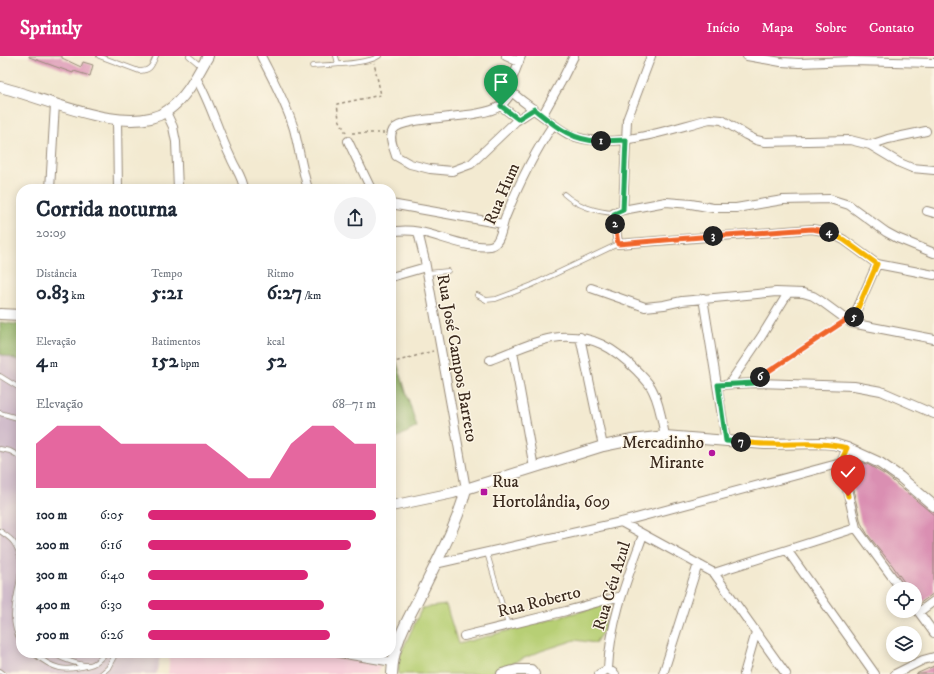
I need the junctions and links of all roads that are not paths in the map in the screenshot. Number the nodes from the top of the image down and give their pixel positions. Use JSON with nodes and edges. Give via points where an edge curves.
{"nodes":[{"id":1,"x":99,"y":56,"type":"edge"},
{"id":2,"x":156,"y":56,"type":"edge"},
{"id":3,"x":189,"y":56,"type":"edge"},
{"id":4,"x":208,"y":56,"type":"edge"},
{"id":5,"x":261,"y":56,"type":"edge"},
{"id":6,"x":336,"y":56,"type":"edge"},
{"id":7,"x":379,"y":56,"type":"edge"},
{"id":8,"x":506,"y":56,"type":"edge"},
{"id":9,"x":574,"y":56,"type":"edge"},
{"id":10,"x":651,"y":56,"type":"edge"},
{"id":11,"x":747,"y":56,"type":"edge"},
{"id":12,"x":520,"y":59,"type":"edge"},
{"id":13,"x":913,"y":59,"type":"edge"},
{"id":14,"x":934,"y":63,"type":"edge"},
{"id":15,"x":338,"y":64,"type":"junction"},
{"id":16,"x":312,"y":66,"type":"dead end"},
{"id":17,"x":202,"y":67,"type":"junction"},
{"id":18,"x":196,"y":78,"type":"junction"},
{"id":19,"x":0,"y":87,"type":"edge"},
{"id":20,"x":512,"y":92,"type":"junction"},
{"id":21,"x":55,"y":104,"type":"junction"},
{"id":22,"x":501,"y":106,"type":"junction"},
{"id":23,"x":534,"y":109,"type":"junction"},
{"id":24,"x":166,"y":112,"type":"junction"},
{"id":25,"x":542,"y":116,"type":"junction"},
{"id":26,"x":518,"y":119,"type":"junction"},
{"id":27,"x":117,"y":120,"type":"junction"},
{"id":28,"x":553,"y":125,"type":"junction"},
{"id":29,"x":926,"y":131,"type":"dead end"},
{"id":30,"x":347,"y":137,"type":"road end"},
{"id":31,"x":626,"y":140,"type":"junction"},
{"id":32,"x":870,"y":145,"type":"junction"},
{"id":33,"x":934,"y":170,"type":"edge"},
{"id":34,"x":50,"y":184,"type":"edge"},
{"id":35,"x":118,"y":184,"type":"edge"},
{"id":36,"x":178,"y":184,"type":"edge"},
{"id":37,"x":243,"y":184,"type":"edge"},
{"id":38,"x":307,"y":184,"type":"edge"},
{"id":39,"x":369,"y":184,"type":"edge"},
{"id":40,"x":564,"y":194,"type":"dead end"},
{"id":41,"x":396,"y":205,"type":"edge"},
{"id":42,"x":623,"y":210,"type":"junction"},
{"id":43,"x":614,"y":214,"type":"junction"},
{"id":44,"x":503,"y":224,"type":"junction"},
{"id":45,"x":396,"y":232,"type":"edge"},
{"id":46,"x":418,"y":232,"type":"junction"},
{"id":47,"x":618,"y":244,"type":"junction"},
{"id":48,"x":934,"y":253,"type":"edge"},
{"id":49,"x":877,"y":264,"type":"junction"},
{"id":50,"x":426,"y":270,"type":"junction"},
{"id":51,"x":448,"y":270,"type":"dead end"},
{"id":52,"x":934,"y":275,"type":"edge"},
{"id":53,"x":396,"y":276,"type":"edge"},
{"id":54,"x":591,"y":288,"type":"dead end"},
{"id":55,"x":788,"y":293,"type":"junction"},
{"id":56,"x":477,"y":295,"type":"dead end"},
{"id":57,"x":703,"y":298,"type":"junction"},
{"id":58,"x":0,"y":314,"type":"edge"},
{"id":59,"x":16,"y":315,"type":"edge"},
{"id":60,"x":849,"y":322,"type":"junction"},
{"id":61,"x":580,"y":338,"type":"junction"},
{"id":62,"x":934,"y":339,"type":"edge"},
{"id":63,"x":513,"y":352,"type":"junction"},
{"id":64,"x":490,"y":360,"type":"dead end"},
{"id":65,"x":0,"y":376,"type":"edge"},
{"id":66,"x":754,"y":383,"type":"junction"},
{"id":67,"x":729,"y":384,"type":"junction"},
{"id":68,"x":718,"y":385,"type":"junction"},
{"id":69,"x":16,"y":386,"type":"edge"},
{"id":70,"x":0,"y":413,"type":"edge"},
{"id":71,"x":934,"y":414,"type":"edge"},
{"id":72,"x":16,"y":418,"type":"edge"},
{"id":73,"x":665,"y":436,"type":"junction"},
{"id":74,"x":726,"y":441,"type":"junction"},
{"id":75,"x":602,"y":446,"type":"junction"},
{"id":76,"x":847,"y":448,"type":"junction"},
{"id":77,"x":0,"y":449,"type":"edge"},
{"id":78,"x":16,"y":454,"type":"edge"},
{"id":79,"x":840,"y":463,"type":"junction"},
{"id":80,"x":534,"y":468,"type":"junction"},
{"id":81,"x":466,"y":489,"type":"junction"},
{"id":82,"x":396,"y":505,"type":"edge"},
{"id":83,"x":934,"y":506,"type":"edge"},
{"id":84,"x":621,"y":522,"type":"junction"},
{"id":85,"x":856,"y":528,"type":"junction"},
{"id":86,"x":0,"y":531,"type":"edge"},
{"id":87,"x":643,"y":535,"type":"junction"},
{"id":88,"x":16,"y":547,"type":"edge"},
{"id":89,"x":787,"y":550,"type":"junction"},
{"id":90,"x":487,"y":553,"type":"junction"},
{"id":91,"x":435,"y":564,"type":"junction"},
{"id":92,"x":698,"y":564,"type":"junction"},
{"id":93,"x":714,"y":573,"type":"junction"},
{"id":94,"x":897,"y":582,"type":"edge"},
{"id":95,"x":16,"y":584,"type":"edge"},
{"id":96,"x":621,"y":596,"type":"junction"},
{"id":97,"x":934,"y":601,"type":"edge"},
{"id":98,"x":922,"y":607,"type":"edge"},
{"id":99,"x":922,"y":616,"type":"edge"},
{"id":100,"x":508,"y":625,"type":"junction"},
{"id":101,"x":16,"y":632,"type":"edge"},
{"id":102,"x":756,"y":632,"type":"junction"},
{"id":103,"x":934,"y":633,"type":"edge"},
{"id":104,"x":464,"y":636,"type":"dead end"},
{"id":105,"x":396,"y":648,"type":"edge"},
{"id":106,"x":934,"y":657,"type":"edge"},
{"id":107,"x":39,"y":658,"type":"edge"},
{"id":108,"x":62,"y":658,"type":"edge"},
{"id":109,"x":100,"y":658,"type":"edge"},
{"id":110,"x":113,"y":658,"type":"edge"},
{"id":111,"x":369,"y":658,"type":"edge"},
{"id":112,"x":394,"y":658,"type":"edge"},
{"id":113,"x":393,"y":662,"type":"junction"},
{"id":114,"x":90,"y":665,"type":"junction"},
{"id":115,"x":0,"y":670,"type":"edge"},
{"id":116,"x":612,"y":671,"type":"edge"},
{"id":117,"x":532,"y":672,"type":"edge"},
{"id":118,"x":4,"y":674,"type":"edge"},
{"id":119,"x":101,"y":674,"type":"edge"},
{"id":120,"x":392,"y":674,"type":"edge"},
{"id":121,"x":502,"y":674,"type":"edge"},
{"id":122,"x":598,"y":674,"type":"edge"},
{"id":123,"x":663,"y":674,"type":"edge"},
{"id":124,"x":744,"y":674,"type":"edge"},
{"id":125,"x":786,"y":674,"type":"edge"},
{"id":126,"x":875,"y":674,"type":"edge"},
{"id":127,"x":895,"y":674,"type":"edge"}],
"edges":[{"from":1,"to":2,"type":"lane","via":[[145,71],[150,69]]},
{"from":3,"to":17,"type":"lane"},
{"from":4,"to":17,"type":"street"},
{"from":5,"to":38,"type":"street","via":[[288,110]]},
{"from":6,"to":15,"type":"lane"},
{"from":7,"to":15,"type":"lane"},
{"from":8,"to":12,"type":"street"},
{"from":9,"to":25,"type":"street"},
{"from":10,"to":31,"type":"street","via":[[628,120]]},
{"from":11,"to":13,"type":"street","via":[[799,63]]},
{"from":12,"to":20,"type":"street","via":[[511,82]]},
{"from":13,"to":14,"type":"street"},
{"from":15,"to":16,"type":"lane"},
{"from":17,"to":18,"type":"street"},
{"from":18,"to":24,"type":"street","via":[[179,101]]},
{"from":18,"to":37,"type":"street"},
{"from":19,"to":21,"type":"street"},
{"from":20,"to":22,"type":"street"},
{"from":20,"to":23,"type":"street"},
{"from":21,"to":27,"type":"street"},
{"from":21,"to":34,"type":"street"},
{"from":22,"to":26,"type":"street"},
{"from":22,"to":26,"type":"street","via":[[484,112],[402,124],[394,128],[392,137],[396,156],[410,164],[452,171],[471,164]]},
{"from":23,"to":25,"type":"street"},
{"from":23,"to":26,"type":"street"},
{"from":24,"to":27,"type":"street","via":[[151,119]]},
{"from":24,"to":36,"type":"street","via":[[176,142]]},
{"from":25,"to":28,"type":"street"},
{"from":27,"to":35,"type":"street"},
{"from":28,"to":31,"type":"street","via":[[584,140]]},
{"from":28,"to":44,"type":"street","name":"Rua Hum","via":[[531,164]]},
{"from":29,"to":32,"type":"street"},
{"from":30,"to":39,"type":"street"},
{"from":31,"to":32,"type":"street","via":[[716,118],[756,140],[765,142],[850,140]]},
{"from":31,"to":42,"type":"street"},
{"from":32,"to":33,"type":"street","via":[[912,168]]},
{"from":40,"to":43,"type":"lane","via":[[578,204]]},
{"from":41,"to":44,"type":"street"},
{"from":42,"to":43,"type":"street"},
{"from":42,"to":48,"type":"street","via":[[666,202],[736,208],[783,200],[830,199],[849,205],[897,238]]},
{"from":43,"to":47,"type":"street"},
{"from":44,"to":46,"type":"street","name":"Rua Hum","via":[[499,239],[493,245],[483,246]]},
{"from":45,"to":46,"type":"street","name":"Rua Hum"},
{"from":46,"to":50,"type":"street","name":"Rua José Campos Barreto"},
{"from":47,"to":49,"type":"street","via":[[812,229],[829,232],[844,240]]},
{"from":47,"to":56,"type":"lane","via":[[532,285],[496,299],[486,300]]},
{"from":49,"to":52,"type":"street"},
{"from":49,"to":60,"type":"street"},
{"from":50,"to":51,"type":"lane"},
{"from":50,"to":53,"type":"street"},
{"from":50,"to":81,"type":"street","name":"Rua José Campos Barreto"},
{"from":54,"to":57,"type":"street","via":[[645,308]]},
{"from":55,"to":57,"type":"street"},
{"from":55,"to":60,"type":"street","via":[[813,296]]},
{"from":55,"to":67,"type":"street"},
{"from":57,"to":68,"type":"street"},
{"from":58,"to":59,"type":"street"},
{"from":60,"to":62,"type":"street"},
{"from":60,"to":66,"type":"lane","via":[[767,372]]},
{"from":61,"to":63,"type":"street","via":[[560,337],[544,340]]},
{"from":61,"to":73,"type":"street","via":[[605,345],[624,358],[646,380],[653,390]]},
{"from":61,"to":75,"type":"street"},
{"from":63,"to":64,"type":"street"},
{"from":63,"to":80,"type":"street"},
{"from":65,"to":69,"type":"lane"},
{"from":66,"to":67,"type":"street"},
{"from":66,"to":71,"type":"street","via":[[854,386],[880,391]]},
{"from":67,"to":68,"type":"street"},
{"from":68,"to":74,"type":"street"},
{"from":70,"to":72,"type":"lane"},
{"from":73,"to":74,"type":"street"},
{"from":73,"to":75,"type":"street"},
{"from":74,"to":76,"type":"street","via":[[765,444],[822,443]]},
{"from":75,"to":80,"type":"street"},
{"from":76,"to":79,"type":"street"},
{"from":76,"to":83,"type":"street","via":[[880,463],[911,485]]},
{"from":77,"to":78,"type":"lane"},
{"from":79,"to":84,"type":"street"},
{"from":79,"to":85,"type":"street"},
{"from":80,"to":81,"type":"street"},
{"from":81,"to":82,"type":"street"},
{"from":81,"to":91,"type":"street","via":[[462,506]]},
{"from":84,"to":87,"type":"street"},
{"from":84,"to":90,"type":"street"},
{"from":85,"to":89,"type":"street"},
{"from":85,"to":94,"type":"street"},
{"from":86,"to":88,"type":"lane","via":[[14,542]]},
{"from":87,"to":92,"type":"street"},
{"from":87,"to":96,"type":"street","name":"Rua Céu Azul"},
{"from":89,"to":93,"type":"street"},
{"from":89,"to":126,"type":"street"},
{"from":90,"to":91,"type":"street"},
{"from":90,"to":100,"type":"lane"},
{"from":91,"to":105,"type":"street"},
{"from":92,"to":93,"type":"street"},
{"from":92,"to":123,"type":"street"},
{"from":93,"to":102,"type":"street"},
{"from":95,"to":101,"type":"lane","via":[[10,614]]},
{"from":96,"to":100,"type":"street","name":"Rua Roberto"},
{"from":96,"to":116,"type":"street","name":"Rua Céu Azul","via":[[610,640]]},
{"from":97,"to":98,"type":"street"},
{"from":99,"to":103,"type":"street"},
{"from":100,"to":104,"type":"street","name":"Rua Roberto"},
{"from":102,"to":124,"type":"street"},
{"from":102,"to":125,"type":"street"},
{"from":106,"to":127,"type":"street"},
{"from":107,"to":114,"type":"lane","via":[[55,668],[73,670]]},
{"from":108,"to":114,"type":"lane"},
{"from":109,"to":114,"type":"lane"},
{"from":110,"to":119,"type":"lane"},
{"from":111,"to":113,"type":"street"},
{"from":112,"to":113,"type":"street"},
{"from":113,"to":120,"type":"street"},
{"from":115,"to":118,"type":"lane"},
{"from":116,"to":122,"type":"street"},
{"from":117,"to":121,"type":"street","via":[[517,670]]}]}
